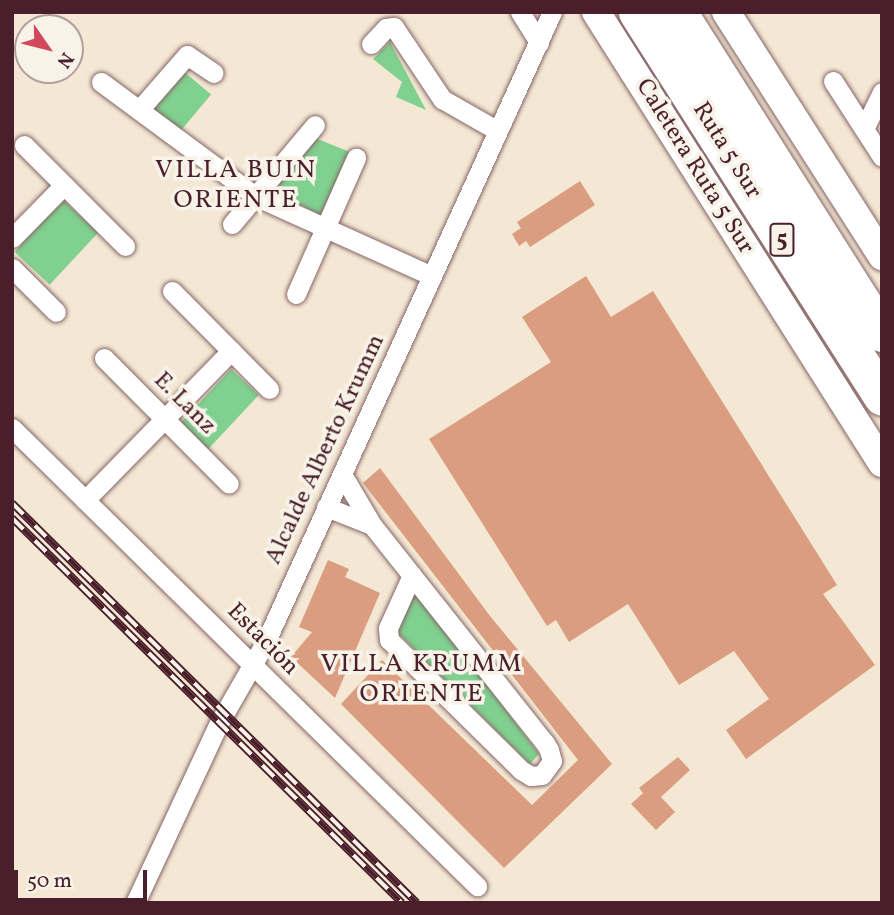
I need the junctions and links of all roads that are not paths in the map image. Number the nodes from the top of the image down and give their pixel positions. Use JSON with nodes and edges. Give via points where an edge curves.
{"nodes":[{"id":1,"x":520,"y":12,"type":"edge"},
{"id":2,"x":552,"y":12,"type":"edge"},
{"id":3,"x":596,"y":12,"type":"edge"},
{"id":4,"x":637,"y":12,"type":"edge"},
{"id":5,"x":678,"y":12,"type":"edge"},
{"id":6,"x":726,"y":12,"type":"edge"},
{"id":7,"x":539,"y":42,"type":"junction"},
{"id":8,"x":371,"y":44,"type":"dead end"},
{"id":9,"x":214,"y":73,"type":"dead end"},
{"id":10,"x":833,"y":81,"type":"dead end"},
{"id":11,"x":101,"y":82,"type":"dead end"},
{"id":12,"x":882,"y":92,"type":"edge"},
{"id":13,"x":139,"y":110,"type":"junction"},
{"id":14,"x":314,"y":125,"type":"dead end"},
{"id":15,"x":864,"y":130,"type":"junction"},
{"id":16,"x":498,"y":131,"type":"junction"},
{"id":17,"x":24,"y":145,"type":"dead end"},
{"id":18,"x":882,"y":157,"type":"edge"},
{"id":19,"x":356,"y":158,"type":"dead end"},
{"id":20,"x":64,"y":185,"type":"junction"},
{"id":21,"x":255,"y":196,"type":"junction"},
{"id":22,"x":232,"y":224,"type":"dead end"},
{"id":23,"x":326,"y":228,"type":"junction"},
{"id":24,"x":12,"y":238,"type":"edge"},
{"id":25,"x":125,"y":246,"type":"dead end"},
{"id":26,"x":882,"y":256,"type":"edge"},
{"id":27,"x":12,"y":268,"type":"edge"},
{"id":28,"x":432,"y":276,"type":"junction"},
{"id":29,"x":172,"y":291,"type":"dead end"},
{"id":30,"x":296,"y":294,"type":"dead end"},
{"id":31,"x":56,"y":312,"type":"dead end"},
{"id":32,"x":882,"y":333,"type":"edge"},
{"id":33,"x":231,"y":351,"type":"junction"},
{"id":34,"x":104,"y":358,"type":"dead end"},
{"id":35,"x":269,"y":389,"type":"dead end"},
{"id":36,"x":882,"y":397,"type":"edge"},
{"id":37,"x":165,"y":419,"type":"junction"},
{"id":38,"x":12,"y":428,"type":"edge"},
{"id":39,"x":882,"y":463,"type":"edge"},
{"id":40,"x":342,"y":474,"type":"junction"},
{"id":41,"x":229,"y":484,"type":"dead end"},
{"id":42,"x":86,"y":500,"type":"junction"},
{"id":43,"x":326,"y":507,"type":"junction"},
{"id":44,"x":372,"y":524,"type":"junction"},
{"id":45,"x":412,"y":575,"type":"junction"},
{"id":46,"x":251,"y":664,"type":"junction"},
{"id":47,"x":477,"y":887,"type":"dead end"},
{"id":48,"x":135,"y":903,"type":"edge"}],
"edges":[{"from":1,"to":7,"type":"street"},
{"from":2,"to":7,"type":"street","name":"Alcalde Alberto Krumm"},
{"from":3,"to":39,"type":"main road","name":"Caletera Ruta 5 Sur"},
{"from":4,"to":36,"type":"highway","name":"Ruta 5 Sur","number":"5"},
{"from":5,"to":32,"type":"highway","name":"Ruta 5 Sur","number":"5"},
{"from":6,"to":26,"type":"main road"},
{"from":7,"to":16,"type":"street","name":"Alcalde Alberto Krumm"},
{"from":8,"to":16,"type":"street","via":[[386,28],[394,27],[442,99]]},
{"from":9,"to":13,"type":"street","via":[[187,55]]},
{"from":10,"to":15,"type":"street"},
{"from":11,"to":13,"type":"street"},
{"from":12,"to":15,"type":"street"},
{"from":13,"to":21,"type":"street"},
{"from":14,"to":21,"type":"street"},
{"from":15,"to":18,"type":"street"},
{"from":16,"to":28,"type":"street","name":"Alcalde Alberto Krumm"},
{"from":17,"to":20,"type":"street"},
{"from":19,"to":23,"type":"street"},
{"from":20,"to":24,"type":"street"},
{"from":20,"to":25,"type":"street"},
{"from":21,"to":22,"type":"street"},
{"from":21,"to":23,"type":"street"},
{"from":23,"to":28,"type":"street"},
{"from":23,"to":30,"type":"street"},
{"from":27,"to":31,"type":"street"},
{"from":28,"to":40,"type":"street","name":"Alcalde Alberto Krumm"},
{"from":29,"to":33,"type":"street"},
{"from":33,"to":35,"type":"street"},
{"from":33,"to":37,"type":"street"},
{"from":34,"to":37,"type":"street","name":"E. Lanz"},
{"from":37,"to":41,"type":"street","name":"E. Lanz"},
{"from":37,"to":42,"type":"street"},
{"from":38,"to":42,"type":"street","name":"Estación"},
{"from":40,"to":43,"type":"street","name":"Alcalde Alberto Krumm"},
{"from":40,"to":44,"type":"street"},
{"from":42,"to":46,"type":"street","name":"Estación"},
{"from":43,"to":44,"type":"street"},
{"from":43,"to":46,"type":"street","name":"Alcalde Alberto Krumm"},
{"from":44,"to":45,"type":"street"},
{"from":45,"to":45,"type":"street","via":[[550,750],[552,761],[542,775],[531,776],[521,770],[389,640],[388,628]]},
{"from":46,"to":47,"type":"street","name":"Estación"},
{"from":46,"to":48,"type":"street","name":"Alcalde Alberto Krumm"}]}
